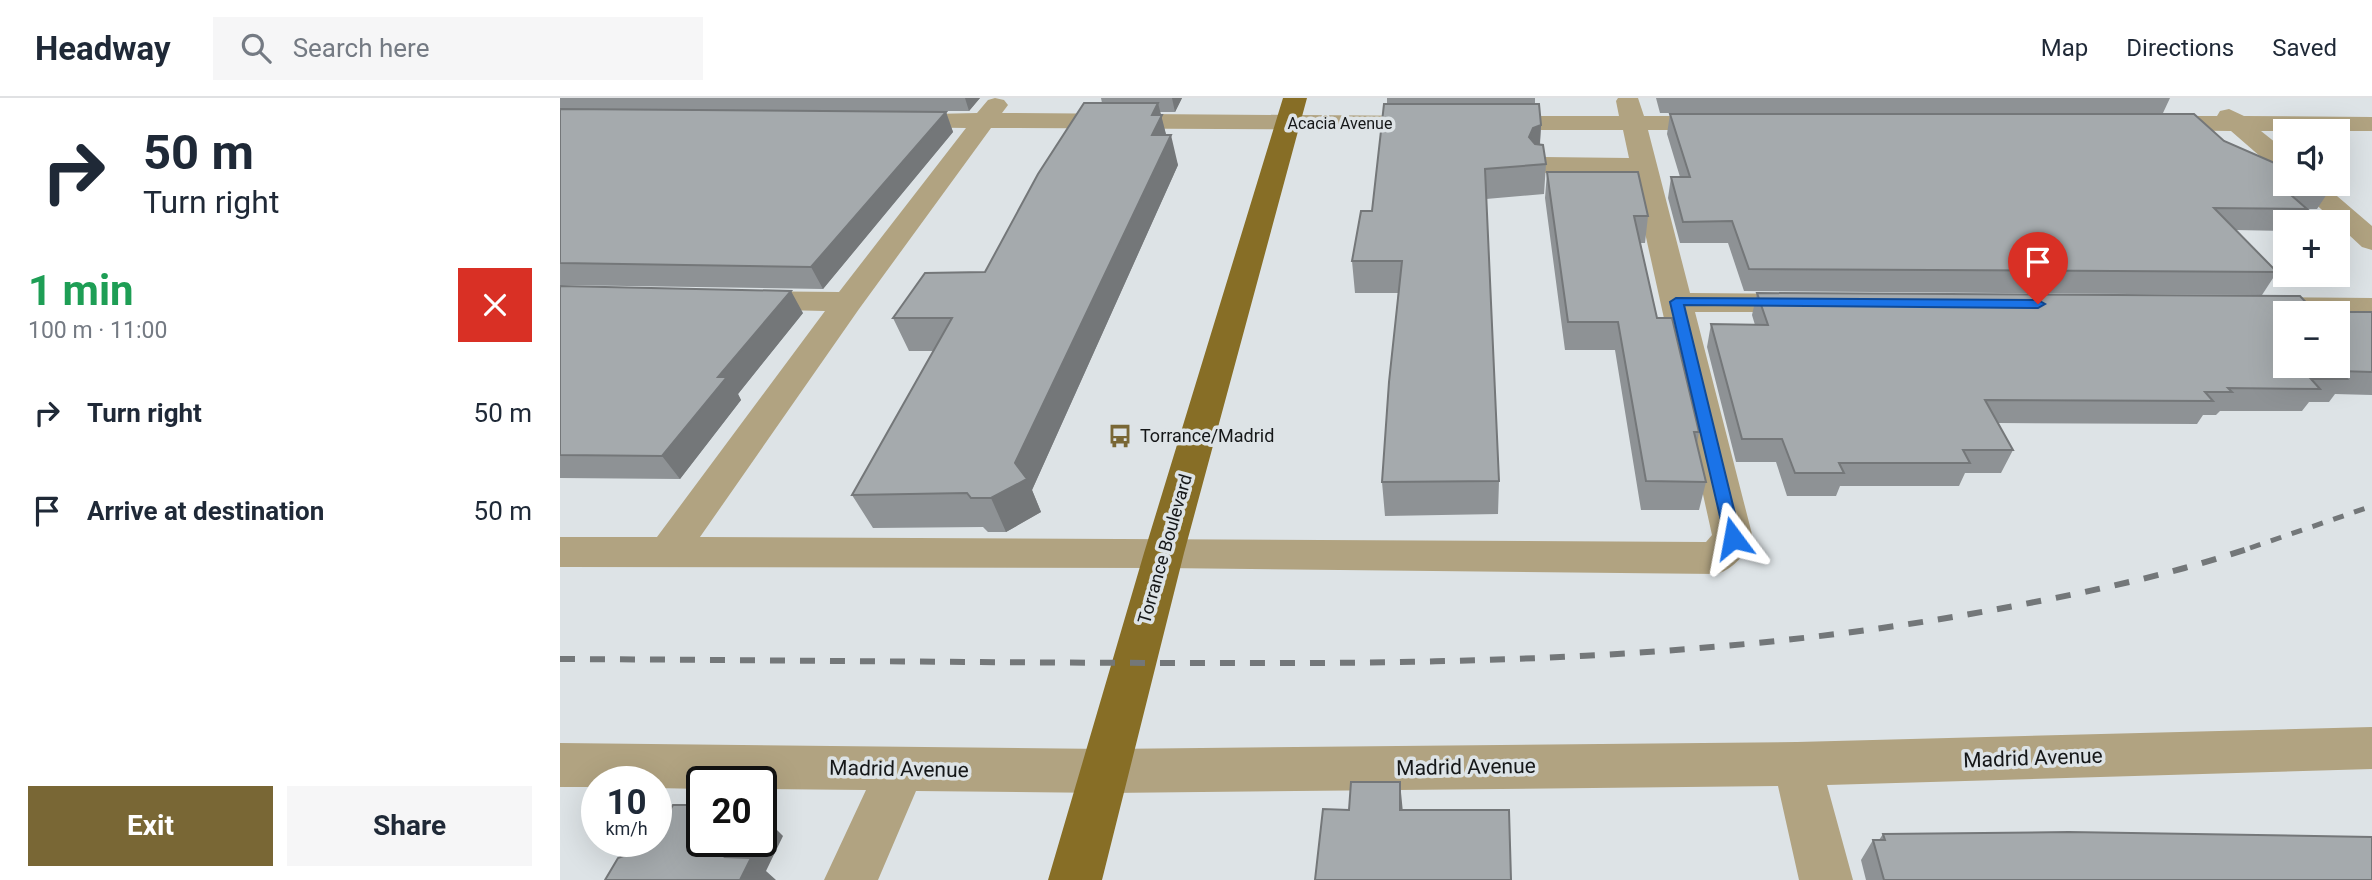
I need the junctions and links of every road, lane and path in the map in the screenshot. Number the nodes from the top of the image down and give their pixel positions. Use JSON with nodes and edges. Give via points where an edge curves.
{"nodes":[{"id":1,"x":2208,"y":98,"type":"edge"},
{"id":2,"x":992,"y":109,"type":"edge"},
{"id":3,"x":1291,"y":111,"type":"edge"},
{"id":4,"x":1631,"y":111,"type":"edge"},
{"id":5,"x":874,"y":120,"type":"edge"},
{"id":6,"x":1743,"y":123,"type":"edge"},
{"id":7,"x":2127,"y":123,"type":"edge"},
{"id":8,"x":2237,"y":123,"type":"junction"},
{"id":9,"x":2372,"y":124,"type":"edge"},
{"id":10,"x":2273,"y":154,"type":"edge"},
{"id":11,"x":1542,"y":165,"type":"edge"},
{"id":12,"x":1644,"y":166,"type":"junction"},
{"id":13,"x":2321,"y":196,"type":"edge"},
{"id":14,"x":2372,"y":241,"type":"edge"},
{"id":15,"x":711,"y":299,"type":"edge"},
{"id":16,"x":848,"y":302,"type":"junction"},
{"id":17,"x":1676,"y":302,"type":"junction"},
{"id":18,"x":1829,"y":303,"type":"edge"},
{"id":19,"x":2233,"y":306,"type":"edge"},
{"id":20,"x":2372,"y":307,"type":"edge"},
{"id":21,"x":560,"y":552,"type":"edge"},
{"id":22,"x":668,"y":552,"type":"junction"},
{"id":23,"x":1164,"y":553,"type":"junction"},
{"id":24,"x":2372,"y":748,"type":"edge"},
{"id":25,"x":1797,"y":764,"type":"junction"},
{"id":26,"x":560,"y":765,"type":"edge"},
{"id":27,"x":901,"y":768,"type":"junction"},
{"id":28,"x":1107,"y":771,"type":"junction"},
{"id":29,"x":851,"y":880,"type":"edge"},
{"id":30,"x":1075,"y":880,"type":"edge"},
{"id":31,"x":1826,"y":880,"type":"edge"}],
"edges":[{"from":1,"to":8,"type":"street"},
{"from":2,"to":3,"type":"street","name":"Acacia Avenue"},
{"from":2,"to":5,"type":"street","name":"Acacia Avenue"},
{"from":2,"to":16,"type":"street"},
{"from":3,"to":4,"type":"street","name":"Acacia Avenue","via":[[1464,123]]},
{"from":3,"to":23,"type":"main road","name":"Torrance Boulevard"},
{"from":4,"to":6,"type":"street","name":"Acacia Avenue"},
{"from":4,"to":12,"type":"street"},
{"from":7,"to":8,"type":"street"},
{"from":8,"to":9,"type":"street"},
{"from":8,"to":10,"type":"street"},
{"from":11,"to":12,"type":"street"},
{"from":12,"to":17,"type":"street"},
{"from":13,"to":14,"type":"street"},
{"from":15,"to":16,"type":"street"},
{"from":16,"to":22,"type":"street"},
{"from":17,"to":18,"type":"street"},
{"from":17,"to":23,"type":"street","via":[[1733,538],[1717,558]]},
{"from":19,"to":20,"type":"street"},
{"from":21,"to":22,"type":"street"},
{"from":22,"to":23,"type":"street"},
{"from":23,"to":28,"type":"main road","name":"Torrance Boulevard"},
{"from":24,"to":25,"type":"street","name":"Madrid Avenue"},
{"from":25,"to":28,"type":"street","name":"Madrid Avenue"},
{"from":25,"to":31,"type":"street"},
{"from":26,"to":27,"type":"street","name":"Madrid Avenue"},
{"from":27,"to":28,"type":"street","name":"Madrid Avenue"},
{"from":27,"to":29,"type":"street"},
{"from":28,"to":30,"type":"main road","name":"Torrance Boulevard"}]}
